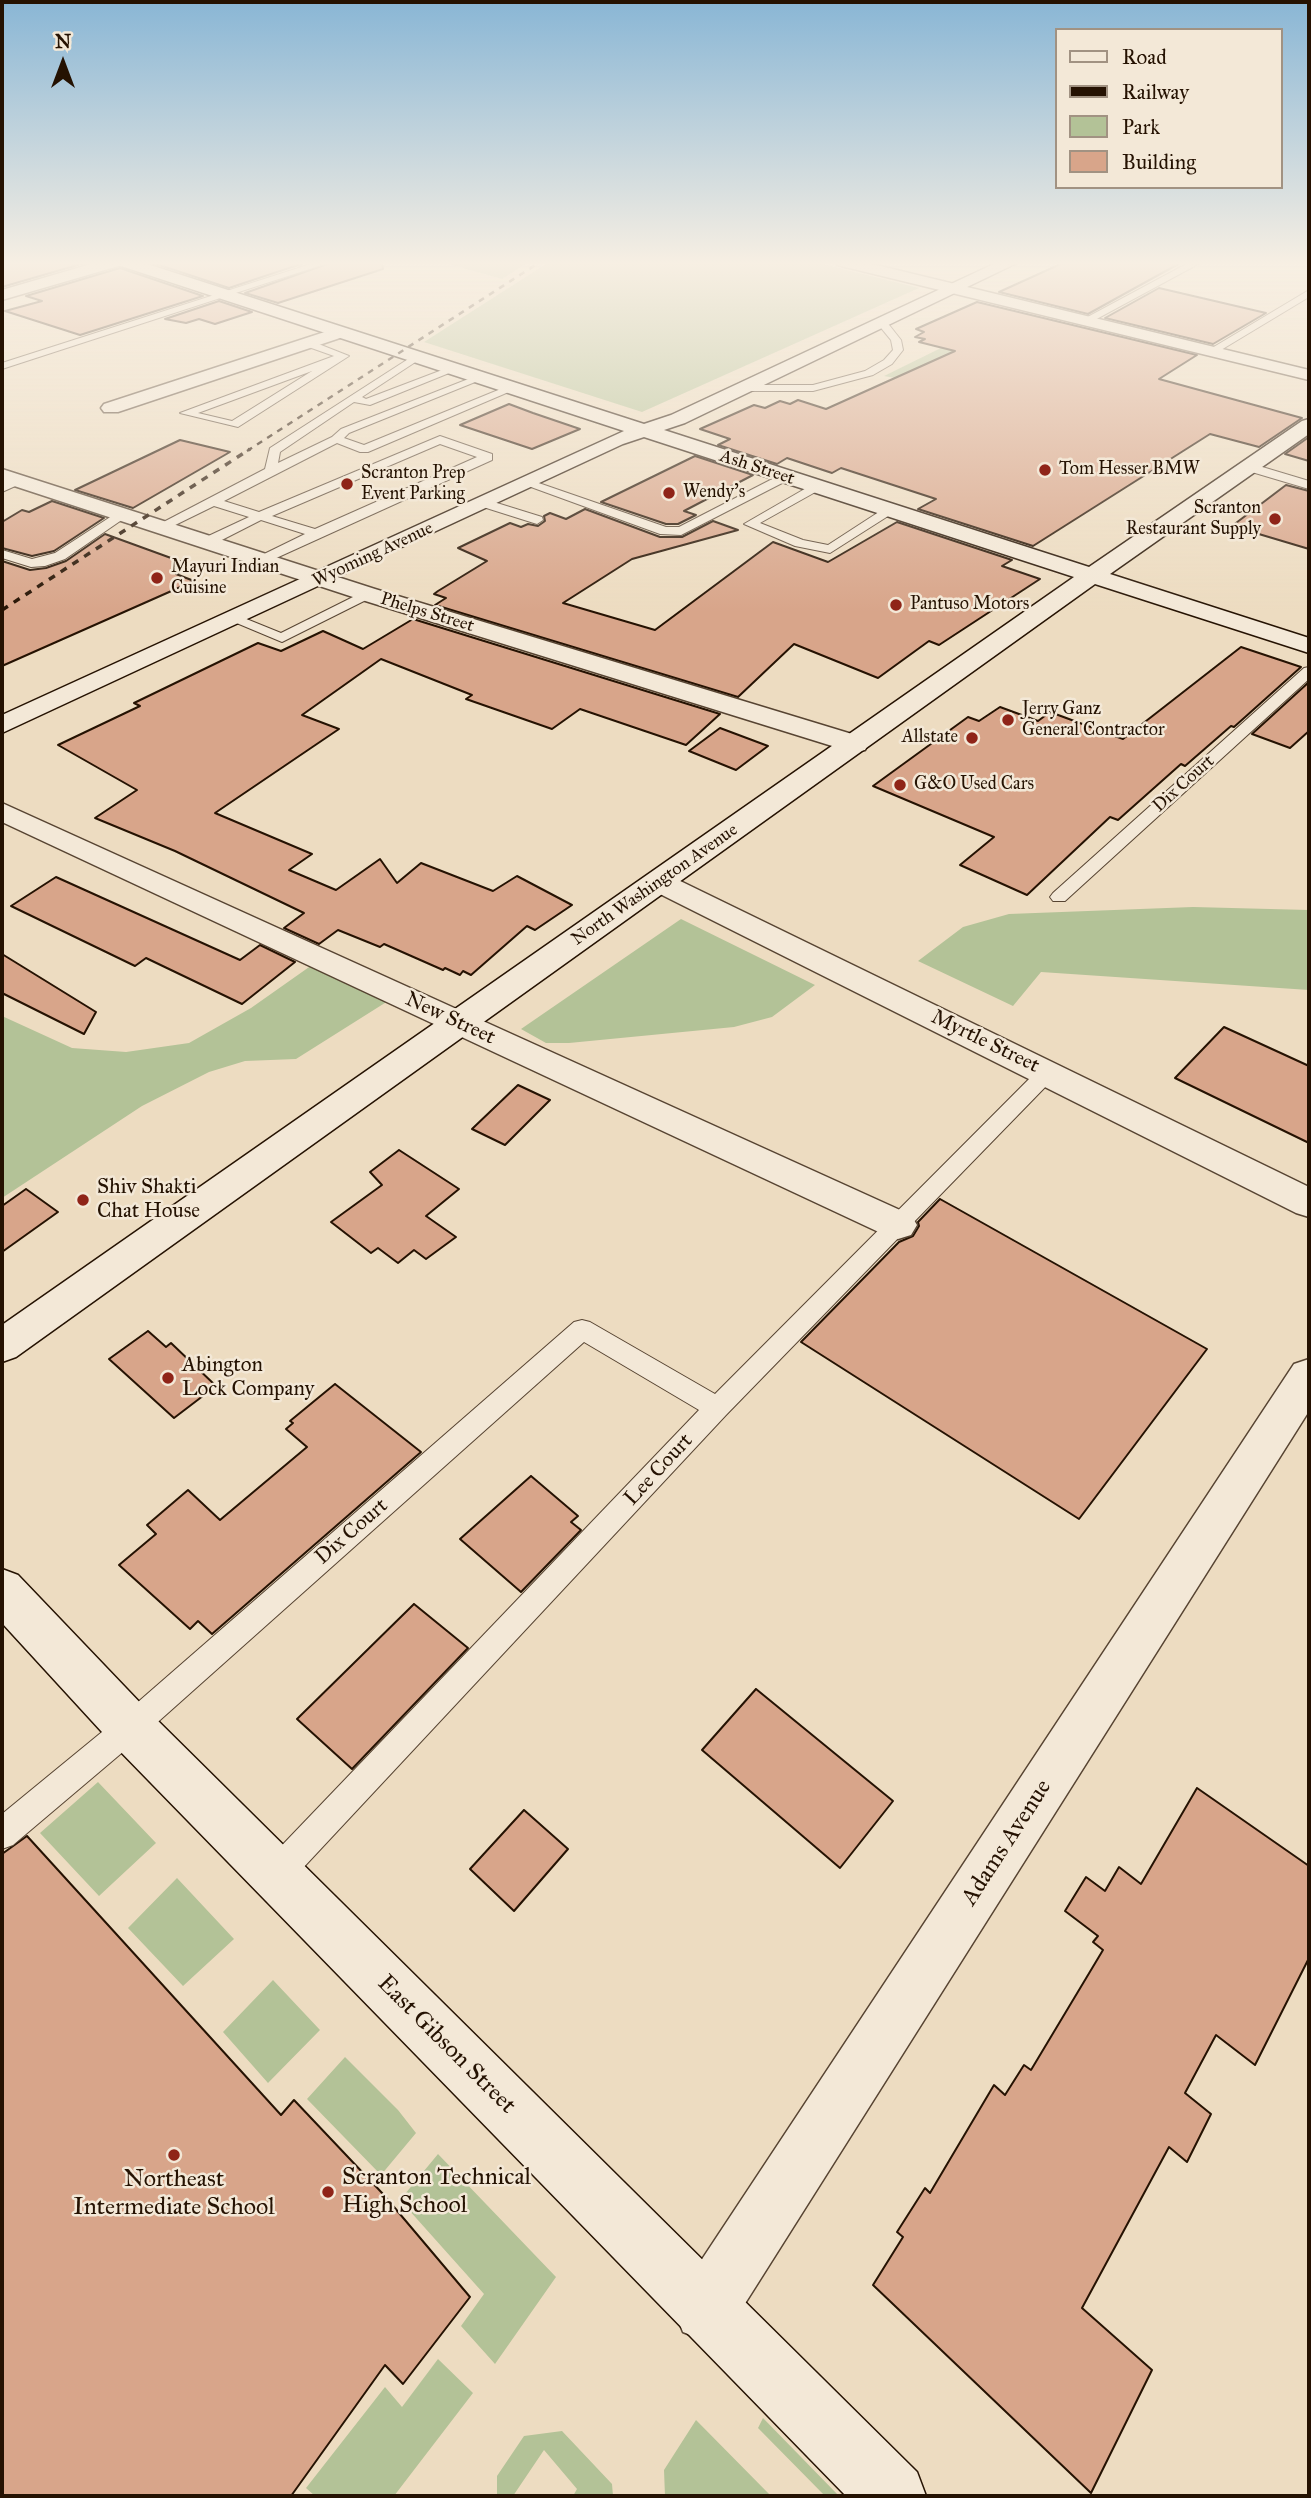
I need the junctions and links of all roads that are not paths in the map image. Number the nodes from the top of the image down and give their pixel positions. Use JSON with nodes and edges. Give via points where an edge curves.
{"nodes":[{"id":1,"x":200,"y":379,"type":"edge"},
{"id":2,"x":281,"y":379,"type":"edge"},
{"id":3,"x":308,"y":379,"type":"edge"},
{"id":4,"x":383,"y":379,"type":"edge"},
{"id":5,"x":429,"y":379,"type":"edge"},
{"id":6,"x":479,"y":379,"type":"edge"},
{"id":7,"x":482,"y":379,"type":"edge"},
{"id":8,"x":764,"y":379,"type":"edge"},
{"id":9,"x":848,"y":379,"type":"edge"},
{"id":10,"x":512,"y":388,"type":"junction"},
{"id":11,"x":744,"y":388,"type":"junction"},
{"id":12,"x":353,"y":398,"type":"junction"},
{"id":13,"x":111,"y":408,"type":"dead end"},
{"id":14,"x":1309,"y":425,"type":"edge"},
{"id":15,"x":642,"y":431,"type":"junction"},
{"id":16,"x":336,"y":439,"type":"junction"},
{"id":17,"x":364,"y":449,"type":"junction"},
{"id":18,"x":395,"y":459,"type":"junction"},
{"id":19,"x":1249,"y":467,"type":"junction"},
{"id":20,"x":271,"y":471,"type":"junction"},
{"id":21,"x":784,"y":477,"type":"junction"},
{"id":22,"x":7,"y":481,"type":"edge"},
{"id":23,"x":526,"y":483,"type":"junction"},
{"id":24,"x":1309,"y":485,"type":"edge"},
{"id":25,"x":815,"y":487,"type":"junction"},
{"id":26,"x":213,"y":502,"type":"junction"},
{"id":27,"x":484,"y":503,"type":"junction"},
{"id":28,"x":890,"y":511,"type":"junction"},
{"id":29,"x":121,"y":514,"type":"junction"},
{"id":30,"x":260,"y":516,"type":"junction"},
{"id":31,"x":537,"y":520,"type":"dead end"},
{"id":32,"x":160,"y":527,"type":"junction"},
{"id":33,"x":316,"y":533,"type":"junction"},
{"id":34,"x":206,"y":542,"type":"junction"},
{"id":35,"x":2,"y":554,"type":"edge"},
{"id":36,"x":263,"y":560,"type":"junction"},
{"id":37,"x":1092,"y":577,"type":"junction"},
{"id":38,"x":321,"y":579,"type":"junction"},
{"id":39,"x":367,"y":594,"type":"junction"},
{"id":40,"x":234,"y":619,"type":"junction"},
{"id":41,"x":1309,"y":646,"type":"edge"},
{"id":42,"x":1309,"y":671,"type":"edge"},
{"id":43,"x":2,"y":725,"type":"edge"},
{"id":44,"x":855,"y":744,"type":"junction"},
{"id":45,"x":2,"y":811,"type":"edge"},
{"id":46,"x":659,"y":882,"type":"junction"},
{"id":47,"x":1059,"y":897,"type":"dead end"},
{"id":48,"x":459,"y":1023,"type":"junction"},
{"id":49,"x":1047,"y":1073,"type":"junction"},
{"id":50,"x":1309,"y":1203,"type":"edge"},
{"id":51,"x":898,"y":1225,"type":"junction"},
{"id":52,"x":2,"y":1346,"type":"edge"},
{"id":53,"x":1309,"y":1376,"type":"edge"},
{"id":54,"x":717,"y":1408,"type":"junction"},
{"id":55,"x":2,"y":1590,"type":"edge"},
{"id":56,"x":130,"y":1727,"type":"junction"},
{"id":57,"x":2,"y":1834,"type":"edge"},
{"id":58,"x":277,"y":1873,"type":"junction"},
{"id":59,"x":705,"y":2310,"type":"junction"},
{"id":60,"x":893,"y":2496,"type":"edge"}],
"edges":[{"from":1,"to":13,"type":"street"},
{"from":2,"to":3,"type":"lane","via":[[186,414],[234,425]]},
{"from":4,"to":12,"type":"lane"},
{"from":5,"to":12,"type":"lane","via":[[366,403]]},
{"from":6,"to":16,"type":"lane","via":[[345,431]]},
{"from":7,"to":10,"type":"street","name":"Ash Street"},
{"from":8,"to":11,"type":"street","name":"Wyoming Avenue"},
{"from":9,"to":11,"type":"lane","via":[[813,388]]},
{"from":10,"to":15,"type":"street","name":"Ash Street"},
{"from":10,"to":17,"type":"lane"},
{"from":11,"to":15,"type":"street","name":"Wyoming Avenue"},
{"from":12,"to":20,"type":"lane","via":[[274,451]]},
{"from":14,"to":19,"type":"street","name":"North Washington Avenue"},
{"from":15,"to":21,"type":"street","name":"Ash Street"},
{"from":15,"to":23,"type":"street","name":"Wyoming Avenue"},
{"from":16,"to":17,"type":"lane"},
{"from":16,"to":20,"type":"lane"},
{"from":17,"to":18,"type":"lane"},
{"from":18,"to":30,"type":"lane"},
{"from":18,"to":33,"type":"lane","via":[[440,440],[488,457]]},
{"from":19,"to":24,"type":"lane"},
{"from":19,"to":37,"type":"street","name":"North Washington Avenue"},
{"from":20,"to":26,"type":"lane"},
{"from":21,"to":23,"type":"lane","via":[[681,531],[666,531]]},
{"from":21,"to":25,"type":"street","name":"Ash Street"},
{"from":22,"to":29,"type":"street","name":"Phelps Street"},
{"from":23,"to":27,"type":"street","name":"Wyoming Avenue"},
{"from":25,"to":28,"type":"street","name":"Ash Street"},
{"from":25,"to":28,"type":"lane","via":[[750,524],[830,549]]},
{"from":26,"to":30,"type":"lane"},
{"from":26,"to":32,"type":"lane"},
{"from":27,"to":31,"type":"lane"},
{"from":27,"to":38,"type":"street","name":"Wyoming Avenue"},
{"from":28,"to":37,"type":"street","name":"Ash Street"},
{"from":29,"to":32,"type":"street","name":"Phelps Street"},
{"from":29,"to":35,"type":"lane","via":[[45,562],[31,563]]},
{"from":30,"to":33,"type":"lane"},
{"from":30,"to":34,"type":"lane"},
{"from":32,"to":34,"type":"street","name":"Phelps Street"},
{"from":33,"to":36,"type":"lane"},
{"from":34,"to":36,"type":"street","name":"Phelps Street"},
{"from":36,"to":38,"type":"street","name":"Phelps Street"},
{"from":37,"to":41,"type":"street","name":"Ash Street"},
{"from":37,"to":44,"type":"street","name":"North Washington Avenue"},
{"from":38,"to":39,"type":"street","name":"Phelps Street"},
{"from":38,"to":40,"type":"street","name":"Wyoming Avenue"},
{"from":39,"to":40,"type":"lane","via":[[282,638]]},
{"from":39,"to":44,"type":"street","name":"Phelps Street"},
{"from":40,"to":43,"type":"street","name":"Wyoming Avenue"},
{"from":42,"to":47,"type":"lane","name":"Dix Court"},
{"from":44,"to":46,"type":"street","name":"North Washington Avenue"},
{"from":45,"to":48,"type":"street","name":"New Street"},
{"from":46,"to":48,"type":"street","name":"North Washington Avenue"},
{"from":46,"to":49,"type":"street","name":"Myrtle Street"},
{"from":48,"to":51,"type":"street","name":"New Street"},
{"from":48,"to":52,"type":"street","name":"North Washington Avenue"},
{"from":49,"to":50,"type":"street","name":"Myrtle Street"},
{"from":49,"to":51,"type":"lane","name":"Lee Court"},
{"from":51,"to":54,"type":"lane","name":"Lee Court"},
{"from":53,"to":59,"type":"street","name":"Adams Avenue"},
{"from":54,"to":56,"type":"lane","name":"Dix Court","via":[[582,1329]]},
{"from":54,"to":58,"type":"lane","name":"Lee Court"},
{"from":55,"to":56,"type":"street","name":"East Gibson Street"},
{"from":56,"to":57,"type":"lane","name":"Dix Court"},
{"from":56,"to":58,"type":"street","name":"East Gibson Street"},
{"from":58,"to":59,"type":"street","name":"East Gibson Street"},
{"from":59,"to":60,"type":"street","name":"East Gibson Street"}]}
